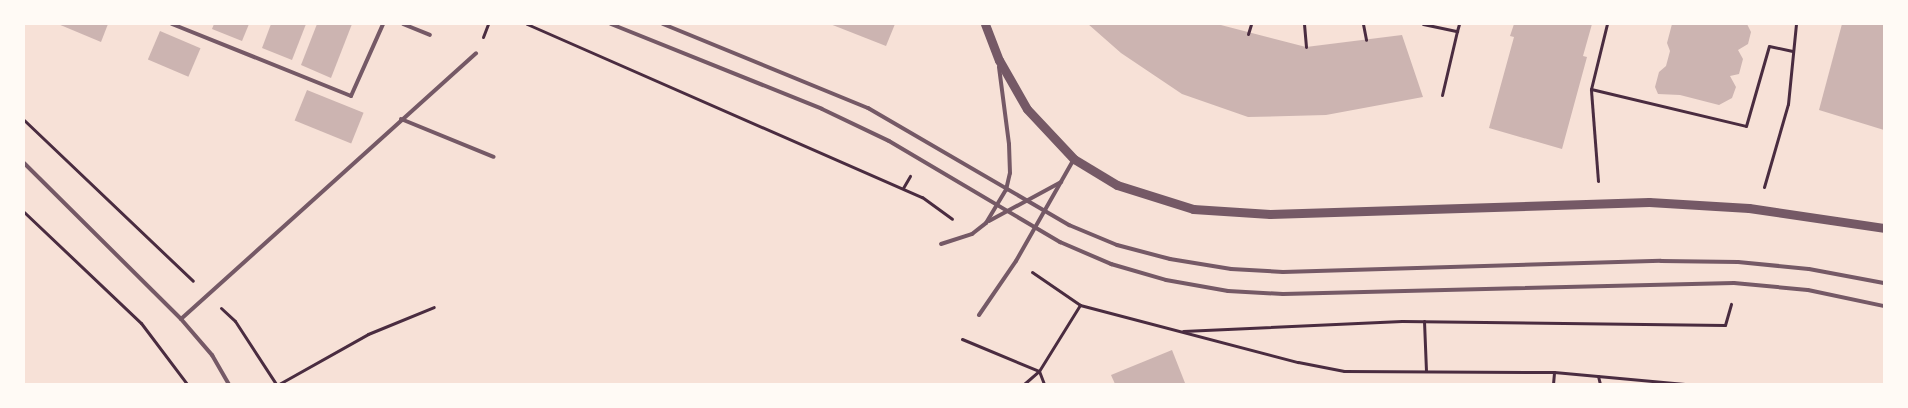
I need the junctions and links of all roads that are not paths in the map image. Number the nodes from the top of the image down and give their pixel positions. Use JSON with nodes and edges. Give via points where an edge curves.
{"nodes":[{"id":1,"x":172,"y":24,"type":"edge"},
{"id":2,"x":382,"y":24,"type":"edge"},
{"id":3,"x":403,"y":24,"type":"edge"},
{"id":4,"x":610,"y":24,"type":"edge"},
{"id":5,"x":663,"y":24,"type":"edge"},
{"id":6,"x":985,"y":24,"type":"edge"},
{"id":7,"x":430,"y":35,"type":"dead end"},
{"id":8,"x":476,"y":53,"type":"dead end"},
{"id":9,"x":998,"y":60,"type":"junction"},
{"id":10,"x":401,"y":119,"type":"junction"},
{"id":11,"x":494,"y":157,"type":"dead end"},
{"id":12,"x":1074,"y":159,"type":"junction"},
{"id":13,"x":24,"y":163,"type":"edge"},
{"id":14,"x":1061,"y":182,"type":"junction"},
{"id":15,"x":1006,"y":190,"type":"junction"},
{"id":16,"x":1025,"y":202,"type":"junction"},
{"id":17,"x":998,"y":208,"type":"junction"},
{"id":18,"x":1006,"y":212,"type":"junction"},
{"id":19,"x":1044,"y":212,"type":"junction"},
{"id":20,"x":986,"y":223,"type":"junction"},
{"id":21,"x":1884,"y":228,"type":"edge"},
{"id":22,"x":1035,"y":229,"type":"junction"},
{"id":23,"x":941,"y":244,"type":"dead end"},
{"id":24,"x":1884,"y":283,"type":"edge"},
{"id":25,"x":1884,"y":306,"type":"edge"},
{"id":26,"x":979,"y":315,"type":"dead end"},
{"id":27,"x":181,"y":319,"type":"junction"},
{"id":28,"x":229,"y":384,"type":"edge"}],
"edges":[{"from":1,"to":2,"type":"lane","via":[[351,96]]},
{"from":3,"to":7,"type":"lane"},
{"from":4,"to":17,"type":"lane","via":[[858,126]]},
{"from":5,"to":15,"type":"lane","via":[[868,108],[929,141]]},
{"from":6,"to":9,"type":"street"},
{"from":8,"to":10,"type":"lane"},
{"from":9,"to":12,"type":"street","via":[[1027,109]]},
{"from":9,"to":15,"type":"lane","via":[[1009,144],[1010,173]]},
{"from":10,"to":11,"type":"lane"},
{"from":10,"to":27,"type":"lane"},
{"from":12,"to":14,"type":"lane"},
{"from":12,"to":21,"type":"street","via":[[1117,185],[1154,200],[1230,213],[1600,202],[1749,208]]},
{"from":13,"to":27,"type":"lane"},
{"from":14,"to":16,"type":"lane"},
{"from":14,"to":19,"type":"lane"},
{"from":15,"to":16,"type":"lane"},
{"from":15,"to":17,"type":"lane"},
{"from":16,"to":18,"type":"lane"},
{"from":16,"to":19,"type":"lane"},
{"from":17,"to":18,"type":"lane"},
{"from":17,"to":20,"type":"lane"},
{"from":18,"to":20,"type":"lane"},
{"from":18,"to":22,"type":"lane"},
{"from":19,"to":22,"type":"lane"},
{"from":19,"to":24,"type":"lane","via":[[1093,235],[1142,252],[1250,271],[1703,261],[1809,269]]},
{"from":20,"to":23,"type":"lane","via":[[972,234]]},
{"from":22,"to":25,"type":"lane","via":[[1084,253],[1138,272],[1228,291],[1283,294],[1734,283],[1808,290]]},
{"from":22,"to":26,"type":"lane"},
{"from":27,"to":28,"type":"lane","via":[[212,355]]}]}
